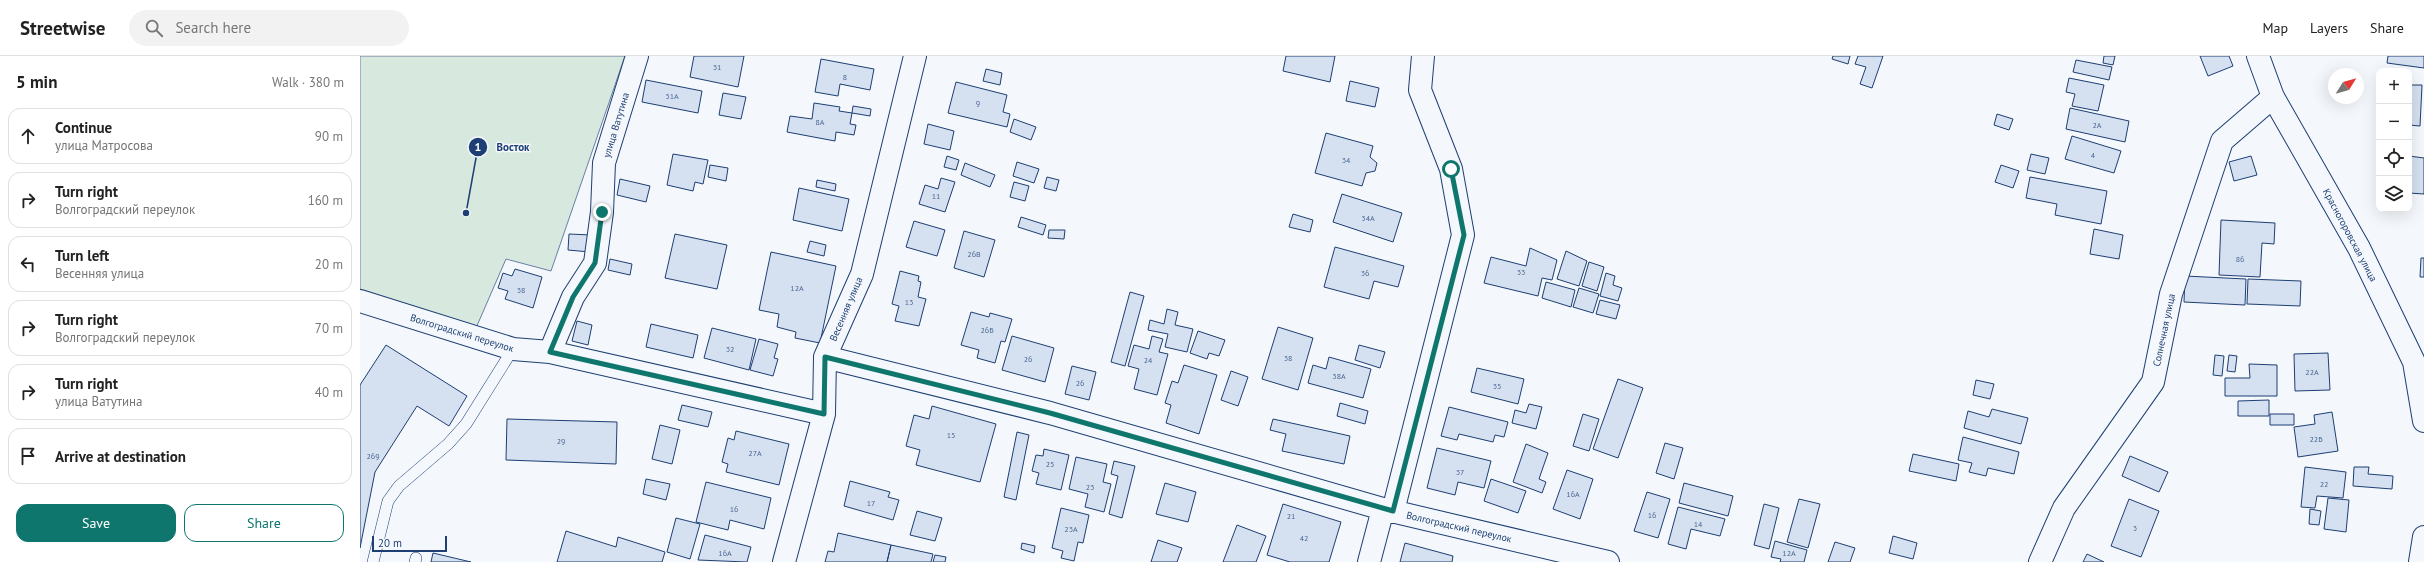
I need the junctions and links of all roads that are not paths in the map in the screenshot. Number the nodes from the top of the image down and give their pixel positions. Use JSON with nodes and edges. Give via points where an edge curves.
{"nodes":[{"id":1,"x":637,"y":56,"type":"edge"},
{"id":2,"x":915,"y":56,"type":"edge"},
{"id":3,"x":1423,"y":56,"type":"edge"},
{"id":4,"x":2258,"y":56,"type":"edge"},
{"id":5,"x":2273,"y":97,"type":"junction"},
{"id":6,"x":360,"y":301,"type":"edge"},
{"id":7,"x":513,"y":348,"type":"junction"},
{"id":8,"x":550,"y":352,"type":"junction"},
{"id":9,"x":825,"y":357,"type":"junction"},
{"id":10,"x":2419,"y":361,"type":"edge"},
{"id":11,"x":824,"y":414,"type":"junction"},
{"id":12,"x":2424,"y":421,"type":"edge"},
{"id":13,"x":1388,"y":510,"type":"junction"},
{"id":14,"x":2424,"y":537,"type":"edge"},
{"id":15,"x":373,"y":562,"type":"edge"},
{"id":16,"x":784,"y":562,"type":"edge"},
{"id":17,"x":1369,"y":562,"type":"edge"},
{"id":18,"x":1608,"y":562,"type":"edge"},
{"id":19,"x":2040,"y":562,"type":"edge"},
{"id":20,"x":2420,"y":562,"type":"edge"}],
"edges":[{"from":1,"to":8,"type":"street","name":"улица Ватутина","via":[[604,163],[602,212],[595,263],[573,297]]},
{"from":2,"to":9,"type":"street","name":"Весенняя улица","via":[[862,274]]},
{"from":3,"to":13,"type":"street","via":[[1420,90],[1451,169],[1464,235]]},
{"from":4,"to":5,"type":"street","name":"Красногоровская улица"},
{"from":5,"to":10,"type":"street","name":"Красногоровская улица","via":[[2359,248]]},
{"from":5,"to":19,"type":"street","name":"Солнечная улица","via":[[2222,141],[2171,294],[2153,382],[2064,508]]},
{"from":6,"to":7,"type":"street","name":"Волгоградский переулок"},
{"from":7,"to":8,"type":"street","name":"Волгоградский переулок"},
{"from":7,"to":15,"type":"lane","via":[[466,424],[448,444],[399,486],[388,501]]},
{"from":8,"to":11,"type":"street","name":"Волгоградский переулок"},
{"from":9,"to":11,"type":"street","name":"Весенняя улица"},
{"from":9,"to":13,"type":"street","name":"Волгоградский переулок","via":[[1050,413]]},
{"from":10,"to":12,"type":"street","name":"Красногоровская улица"},
{"from":11,"to":16,"type":"street","name":"Весенняя улица"},
{"from":13,"to":17,"type":"street"},
{"from":13,"to":18,"type":"street","name":"Волгоградский переулок"},
{"from":14,"to":20,"type":"street"}]}
